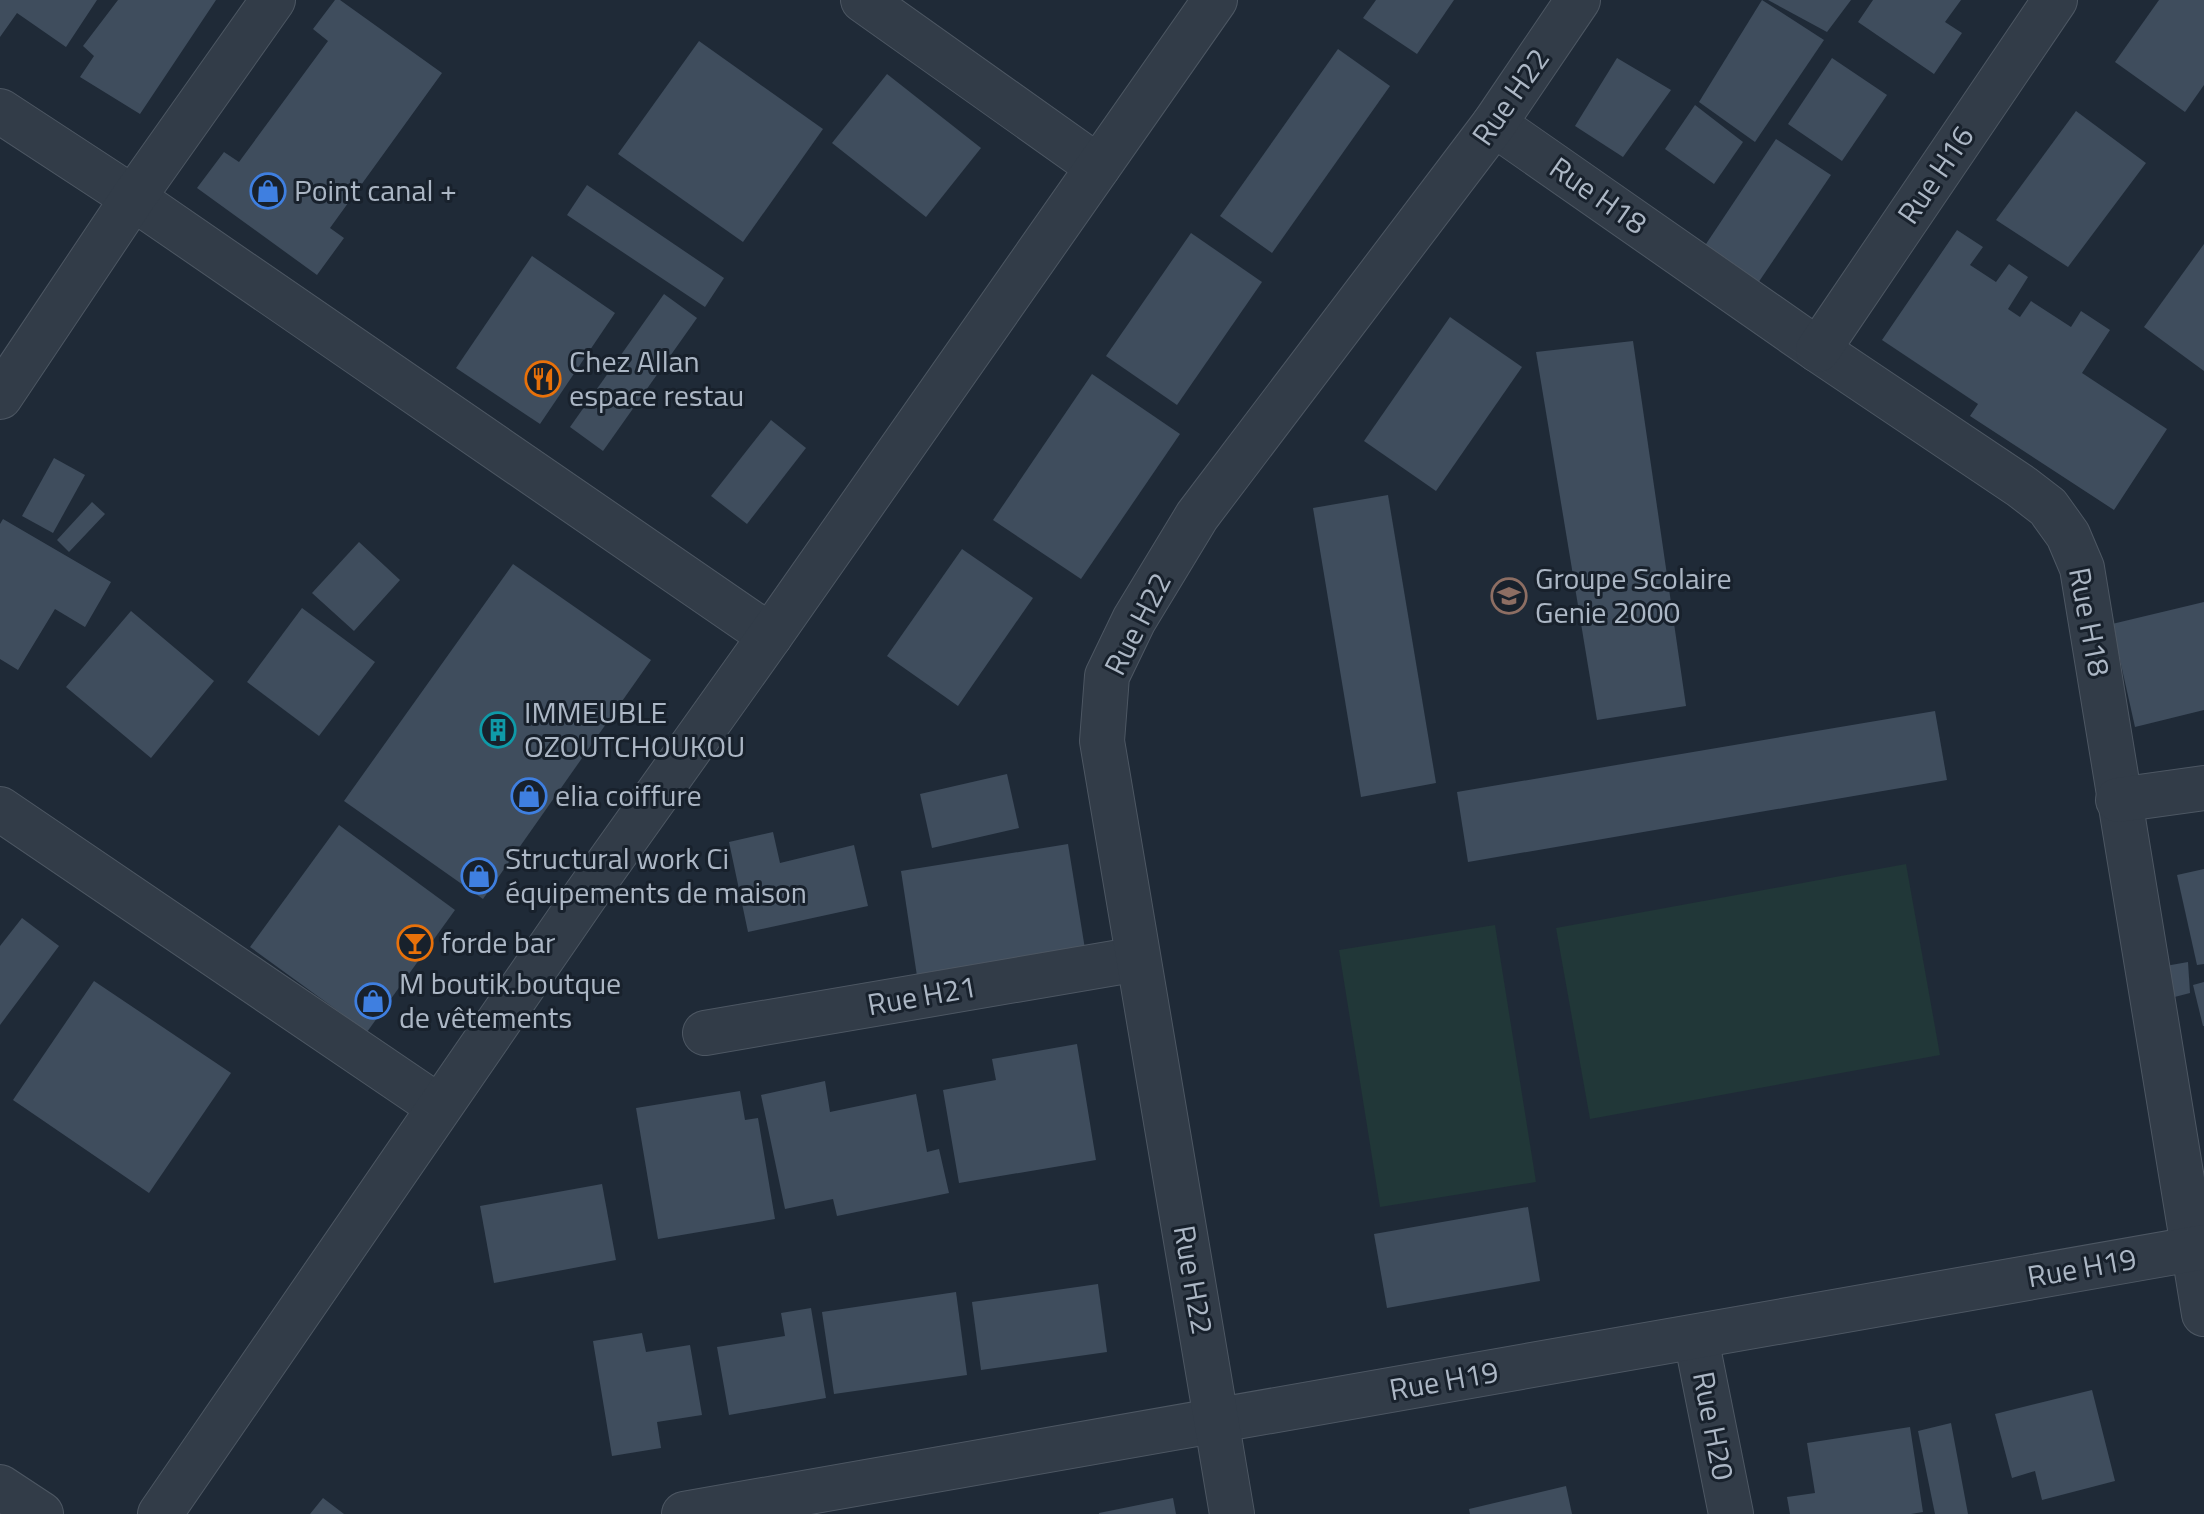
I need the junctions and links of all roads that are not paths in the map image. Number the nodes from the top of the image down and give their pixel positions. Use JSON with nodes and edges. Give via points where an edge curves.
{"nodes":[{"id":1,"x":273,"y":0,"type":"edge"},
{"id":2,"x":863,"y":0,"type":"edge"},
{"id":3,"x":1215,"y":0,"type":"edge"},
{"id":4,"x":1578,"y":0,"type":"edge"},
{"id":5,"x":2055,"y":0,"type":"edge"},
{"id":6,"x":0,"y":111,"type":"edge"},
{"id":7,"x":1494,"y":124,"type":"junction"},
{"id":8,"x":1098,"y":167,"type":"junction"},
{"id":9,"x":133,"y":198,"type":"junction"},
{"id":10,"x":1818,"y":350,"type":"junction"},
{"id":11,"x":0,"y":397,"type":"edge"},
{"id":12,"x":770,"y":636,"type":"junction"},
{"id":13,"x":2204,"y":788,"type":"edge"},
{"id":14,"x":2118,"y":800,"type":"junction"},
{"id":15,"x":0,"y":809,"type":"edge"},
{"id":16,"x":1138,"y":959,"type":"junction"},
{"id":17,"x":705,"y":1033,"type":"dead end"},
{"id":18,"x":439,"y":1107,"type":"junction"},
{"id":19,"x":2198,"y":1248,"type":"edge"},
{"id":20,"x":2204,"y":1314,"type":"edge"},
{"id":21,"x":1696,"y":1338,"type":"junction"},
{"id":22,"x":1217,"y":1421,"type":"junction"},
{"id":23,"x":0,"y":1487,"type":"edge"},
{"id":24,"x":41,"y":1514,"type":"edge"},
{"id":25,"x":160,"y":1514,"type":"edge"},
{"id":26,"x":684,"y":1514,"type":"edge"},
{"id":27,"x":1232,"y":1514,"type":"edge"},
{"id":28,"x":1731,"y":1514,"type":"edge"}],
"edges":[{"from":1,"to":9,"type":"street"},
{"from":2,"to":8,"type":"street"},
{"from":3,"to":8,"type":"street"},
{"from":4,"to":7,"type":"street","name":"Rue H22"},
{"from":5,"to":10,"type":"street","name":"Rue H16"},
{"from":6,"to":9,"type":"street"},
{"from":7,"to":10,"type":"street","name":"Rue H18"},
{"from":7,"to":16,"type":"street","name":"Rue H22","via":[[1197,516],[1107,676],[1102,741]]},
{"from":8,"to":12,"type":"street"},
{"from":9,"to":11,"type":"street"},
{"from":9,"to":12,"type":"street"},
{"from":10,"to":14,"type":"street","name":"Rue H18","via":[[2022,487],[2048,507],[2068,535],[2082,568]]},
{"from":12,"to":18,"type":"street"},
{"from":13,"to":14,"type":"street"},
{"from":14,"to":19,"type":"street","name":"Rue H18"},
{"from":15,"to":18,"type":"street"},
{"from":16,"to":17,"type":"street","name":"Rue H21"},
{"from":16,"to":22,"type":"street","name":"Rue H22"},
{"from":18,"to":25,"type":"street"},
{"from":19,"to":20,"type":"street","name":"Rue H18"},
{"from":19,"to":21,"type":"street","name":"Rue H19"},
{"from":21,"to":22,"type":"street","name":"Rue H19"},
{"from":21,"to":28,"type":"street","name":"Rue H20"},
{"from":22,"to":26,"type":"street","name":"Rue H19"},
{"from":22,"to":27,"type":"street","name":"Rue H22"},
{"from":23,"to":24,"type":"street"}]}
